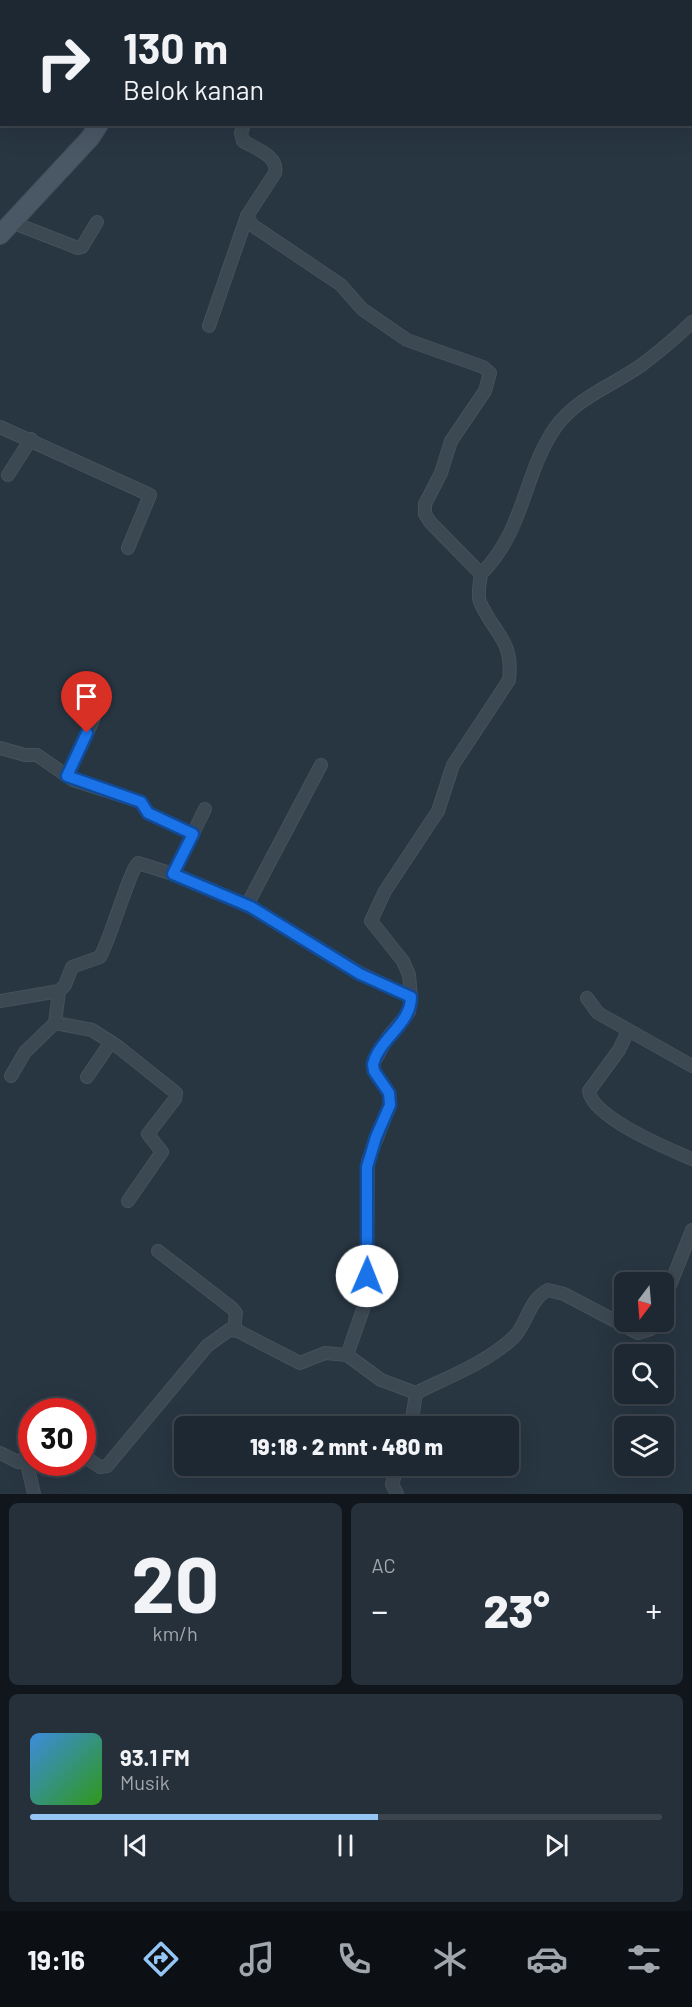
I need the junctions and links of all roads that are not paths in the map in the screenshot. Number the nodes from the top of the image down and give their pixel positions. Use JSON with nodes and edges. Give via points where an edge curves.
{"nodes":[{"id":1,"x":98,"y":126,"type":"edge"},
{"id":2,"x":243,"y":126,"type":"edge"},
{"id":3,"x":247,"y":216,"type":"junction"},
{"id":4,"x":97,"y":222,"type":"dead end"},
{"id":5,"x":6,"y":228,"type":"edge"},
{"id":6,"x":692,"y":322,"type":"edge"},
{"id":7,"x":209,"y":326,"type":"dead end"},
{"id":8,"x":0,"y":427,"type":"edge"},
{"id":9,"x":31,"y":439,"type":"junction"},
{"id":10,"x":8,"y":475,"type":"dead end"},
{"id":11,"x":128,"y":548,"type":"dead end"},
{"id":12,"x":481,"y":574,"type":"junction"},
{"id":13,"x":94,"y":718,"type":"dead end"},
{"id":14,"x":0,"y":748,"type":"edge"},
{"id":15,"x":321,"y":765,"type":"dead end"},
{"id":16,"x":67,"y":776,"type":"junction"},
{"id":17,"x":205,"y":809,"type":"dead end"},
{"id":18,"x":193,"y":834,"type":"junction"},
{"id":19,"x":173,"y":874,"type":"junction"},
{"id":20,"x":247,"y":905,"type":"junction"},
{"id":21,"x":59,"y":991,"type":"junction"},
{"id":22,"x":411,"y":997,"type":"junction"},
{"id":23,"x":587,"y":998,"type":"dead end"},
{"id":24,"x":0,"y":1001,"type":"edge"},
{"id":25,"x":55,"y":1023,"type":"junction"},
{"id":26,"x":628,"y":1031,"type":"junction"},
{"id":27,"x":111,"y":1042,"type":"junction"},
{"id":28,"x":692,"y":1066,"type":"edge"},
{"id":29,"x":11,"y":1076,"type":"dead end"},
{"id":30,"x":87,"y":1077,"type":"dead end"},
{"id":31,"x":692,"y":1159,"type":"edge"},
{"id":32,"x":128,"y":1201,"type":"dead end"},
{"id":33,"x":692,"y":1230,"type":"edge"},
{"id":34,"x":158,"y":1251,"type":"dead end"},
{"id":35,"x":674,"y":1275,"type":"edge"},
{"id":36,"x":614,"y":1320,"type":"edge"},
{"id":37,"x":234,"y":1330,"type":"junction"},
{"id":38,"x":347,"y":1355,"type":"junction"},
{"id":39,"x":416,"y":1393,"type":"junction"},
{"id":40,"x":413,"y":1416,"type":"edge"},
{"id":41,"x":0,"y":1453,"type":"edge"},
{"id":42,"x":18,"y":1460,"type":"edge"},
{"id":43,"x":96,"y":1464,"type":"edge"},
{"id":44,"x":32,"y":1476,"type":"edge"},
{"id":45,"x":395,"y":1476,"type":"edge"},
{"id":46,"x":34,"y":1494,"type":"edge"},
{"id":47,"x":396,"y":1494,"type":"edge"}],
"edges":[{"from":1,"to":5,"type":"street"},
{"from":2,"to":3,"type":"street","via":[[243,141],[274,160],[276,166]]},
{"from":3,"to":7,"type":"street"},
{"from":3,"to":12,"type":"street","via":[[256,230],[341,285],[362,309],[407,340],[490,373],[485,391],[451,441],[425,504],[430,522]]},
{"from":4,"to":5,"type":"street","via":[[78,248]]},
{"from":6,"to":12,"type":"street","via":[[643,364],[579,403],[556,428],[541,455],[507,542]]},
{"from":8,"to":9,"type":"street"},
{"from":9,"to":10,"type":"street"},
{"from":9,"to":11,"type":"street","via":[[150,495]]},
{"from":12,"to":22,"type":"street","via":[[480,602],[507,644],[509,680],[453,765],[438,811],[395,875],[371,921],[403,961]]},
{"from":13,"to":16,"type":"street"},
{"from":14,"to":16,"type":"street","via":[[37,755]]},
{"from":15,"to":20,"type":"street"},
{"from":16,"to":18,"type":"street","via":[[141,802],[148,813]]},
{"from":17,"to":18,"type":"street"},
{"from":18,"to":19,"type":"street"},
{"from":19,"to":20,"type":"street"},
{"from":19,"to":21,"type":"street","via":[[136,864],[100,957],[72,967]]},
{"from":20,"to":22,"type":"street","via":[[360,974]]},
{"from":21,"to":24,"type":"street"},
{"from":21,"to":25,"type":"street"},
{"from":22,"to":38,"type":"street","via":[[409,1012],[382,1045],[373,1064],[389,1093],[390,1105],[368,1161],[367,1298]]},
{"from":23,"to":26,"type":"street","via":[[598,1013]]},
{"from":25,"to":27,"type":"street","via":[[81,1026]]},
{"from":25,"to":29,"type":"street","via":[[25,1052]]},
{"from":26,"to":28,"type":"street"},
{"from":26,"to":31,"type":"street","via":[[589,1091],[590,1098],[627,1127]]},
{"from":27,"to":30,"type":"street"},
{"from":27,"to":32,"type":"street","via":[[176,1095],[148,1134],[162,1152]]},
{"from":33,"to":35,"type":"street"},
{"from":34,"to":37,"type":"street","via":[[232,1308],[236,1313]]},
{"from":36,"to":39,"type":"street","via":[[564,1294],[548,1290],[538,1297],[515,1336],[496,1352]]},
{"from":37,"to":38,"type":"street","via":[[300,1363],[326,1353]]},
{"from":37,"to":43,"type":"street","via":[[222,1332],[207,1346],[107,1466]]},
{"from":38,"to":39,"type":"street","via":[[381,1380]]},
{"from":39,"to":40,"type":"street"},
{"from":41,"to":42,"type":"street"},
{"from":44,"to":46,"type":"street"},
{"from":45,"to":47,"type":"street","via":[[392,1484]]}]}
